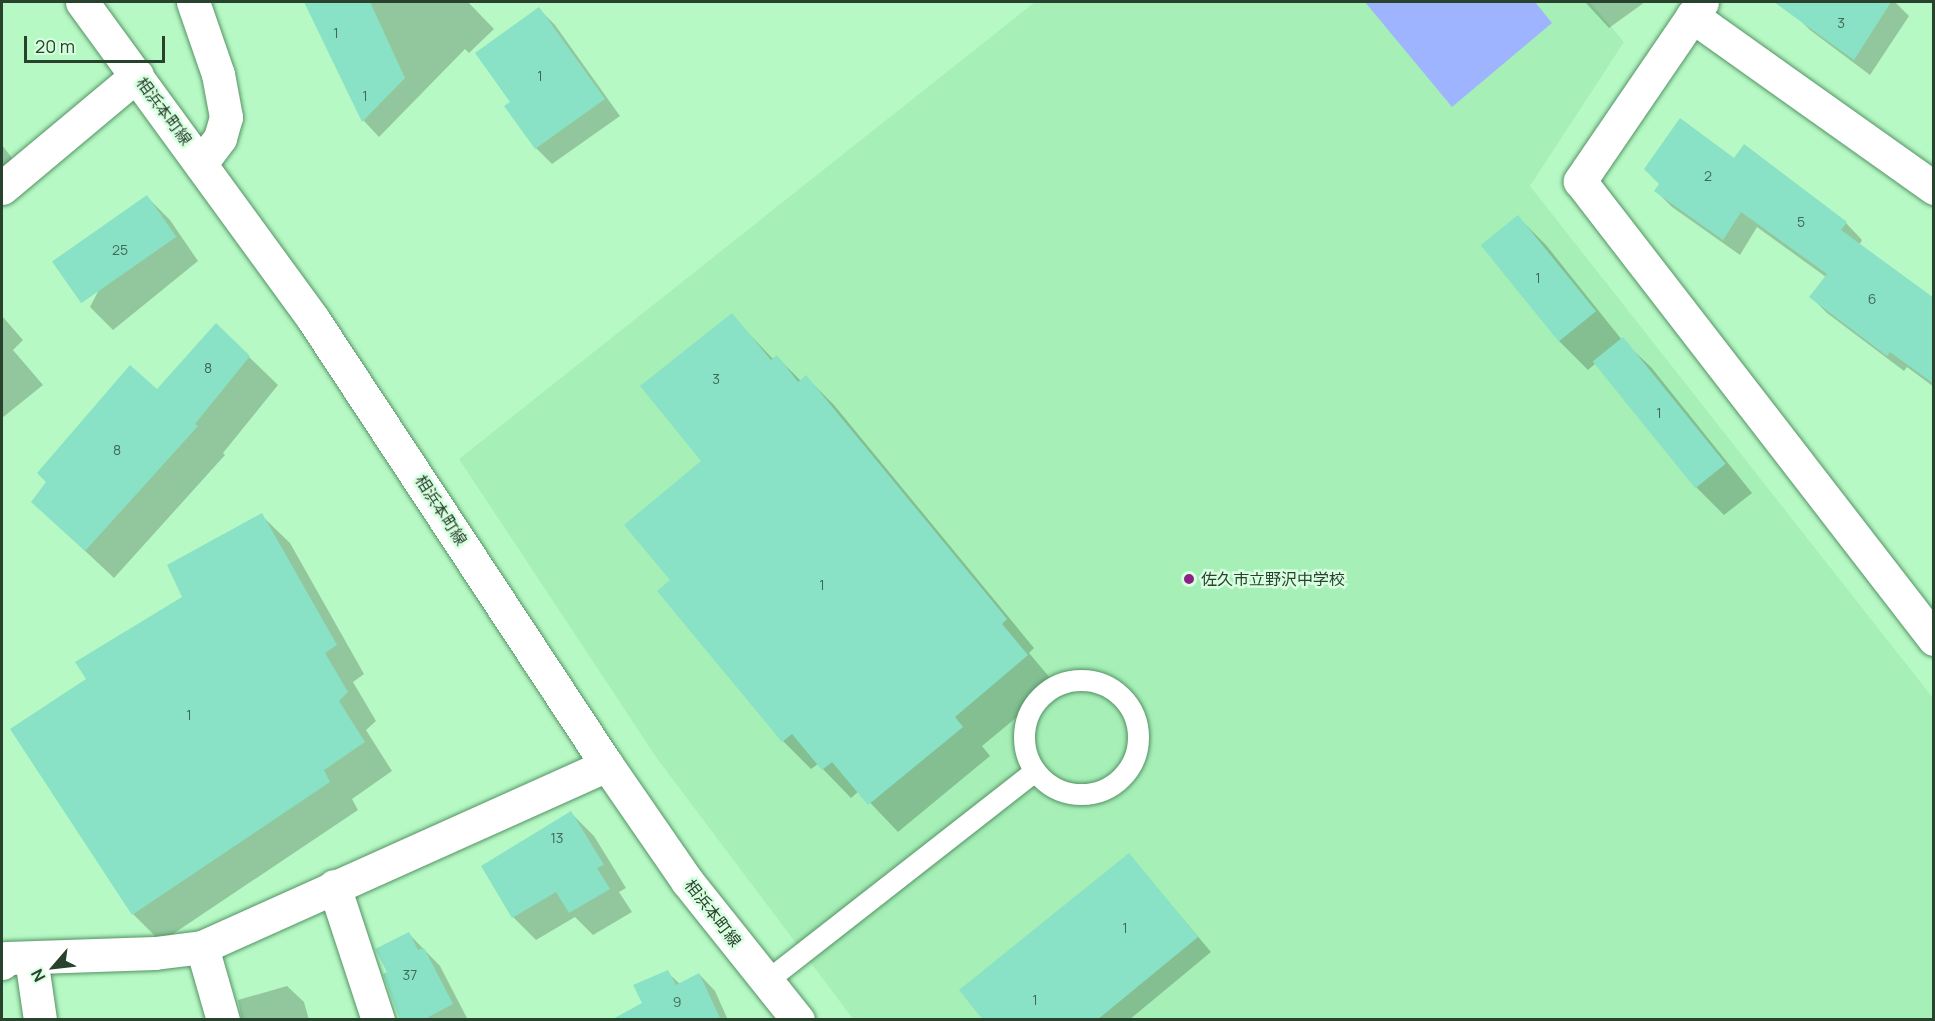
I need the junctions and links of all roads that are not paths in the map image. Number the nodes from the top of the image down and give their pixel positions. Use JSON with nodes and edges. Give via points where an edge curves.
{"nodes":[{"id":1,"x":82,"y":2,"type":"edge"},
{"id":2,"x":193,"y":2,"type":"edge"},
{"id":3,"x":1697,"y":9,"type":"edge"},
{"id":4,"x":137,"y":75,"type":"junction"},
{"id":5,"x":202,"y":162,"type":"junction"},
{"id":6,"x":2,"y":188,"type":"edge"},
{"id":7,"x":1934,"y":188,"type":"edge"},
{"id":8,"x":1934,"y":639,"type":"edge"},
{"id":9,"x":607,"y":765,"type":"junction"},
{"id":10,"x":1035,"y":771,"type":"junction"},
{"id":11,"x":334,"y":886,"type":"junction"},
{"id":12,"x":202,"y":947,"type":"junction"},
{"id":13,"x":16,"y":961,"type":"edge"},
{"id":14,"x":766,"y":981,"type":"junction"},
{"id":15,"x":40,"y":1020,"type":"edge"},
{"id":16,"x":223,"y":1020,"type":"edge"},
{"id":17,"x":378,"y":1020,"type":"edge"},
{"id":18,"x":798,"y":1020,"type":"edge"}],
"edges":[{"from":1,"to":4,"type":"street","name":"相浜本町線"},
{"from":2,"to":5,"type":"street","via":[[218,74],[226,117],[220,138]]},
{"from":3,"to":7,"type":"street"},
{"from":3,"to":8,"type":"street","via":[[1580,181]]},
{"from":4,"to":5,"type":"street","name":"相浜本町線"},
{"from":4,"to":6,"type":"street"},
{"from":5,"to":9,"type":"street","name":"相浜本町線","via":[[410,463]]},
{"from":9,"to":11,"type":"street"},
{"from":9,"to":14,"type":"street","name":"相浜本町線","via":[[687,881]]},
{"from":10,"to":10,"type":"lane","via":[[1026,753],[1023,734],[1039,698],[1054,686],[1072,680],[1092,681],[1111,688],[1126,701],[1135,718],[1138,738],[1135,755],[1114,784],[1081,794],[1063,792]]},
{"from":10,"to":14,"type":"lane"},
{"from":11,"to":12,"type":"street"},
{"from":11,"to":17,"type":"street"},
{"from":12,"to":13,"type":"street"},
{"from":12,"to":16,"type":"street"},
{"from":13,"to":15,"type":"street"},
{"from":14,"to":18,"type":"street","name":"相浜本町線"}]}
